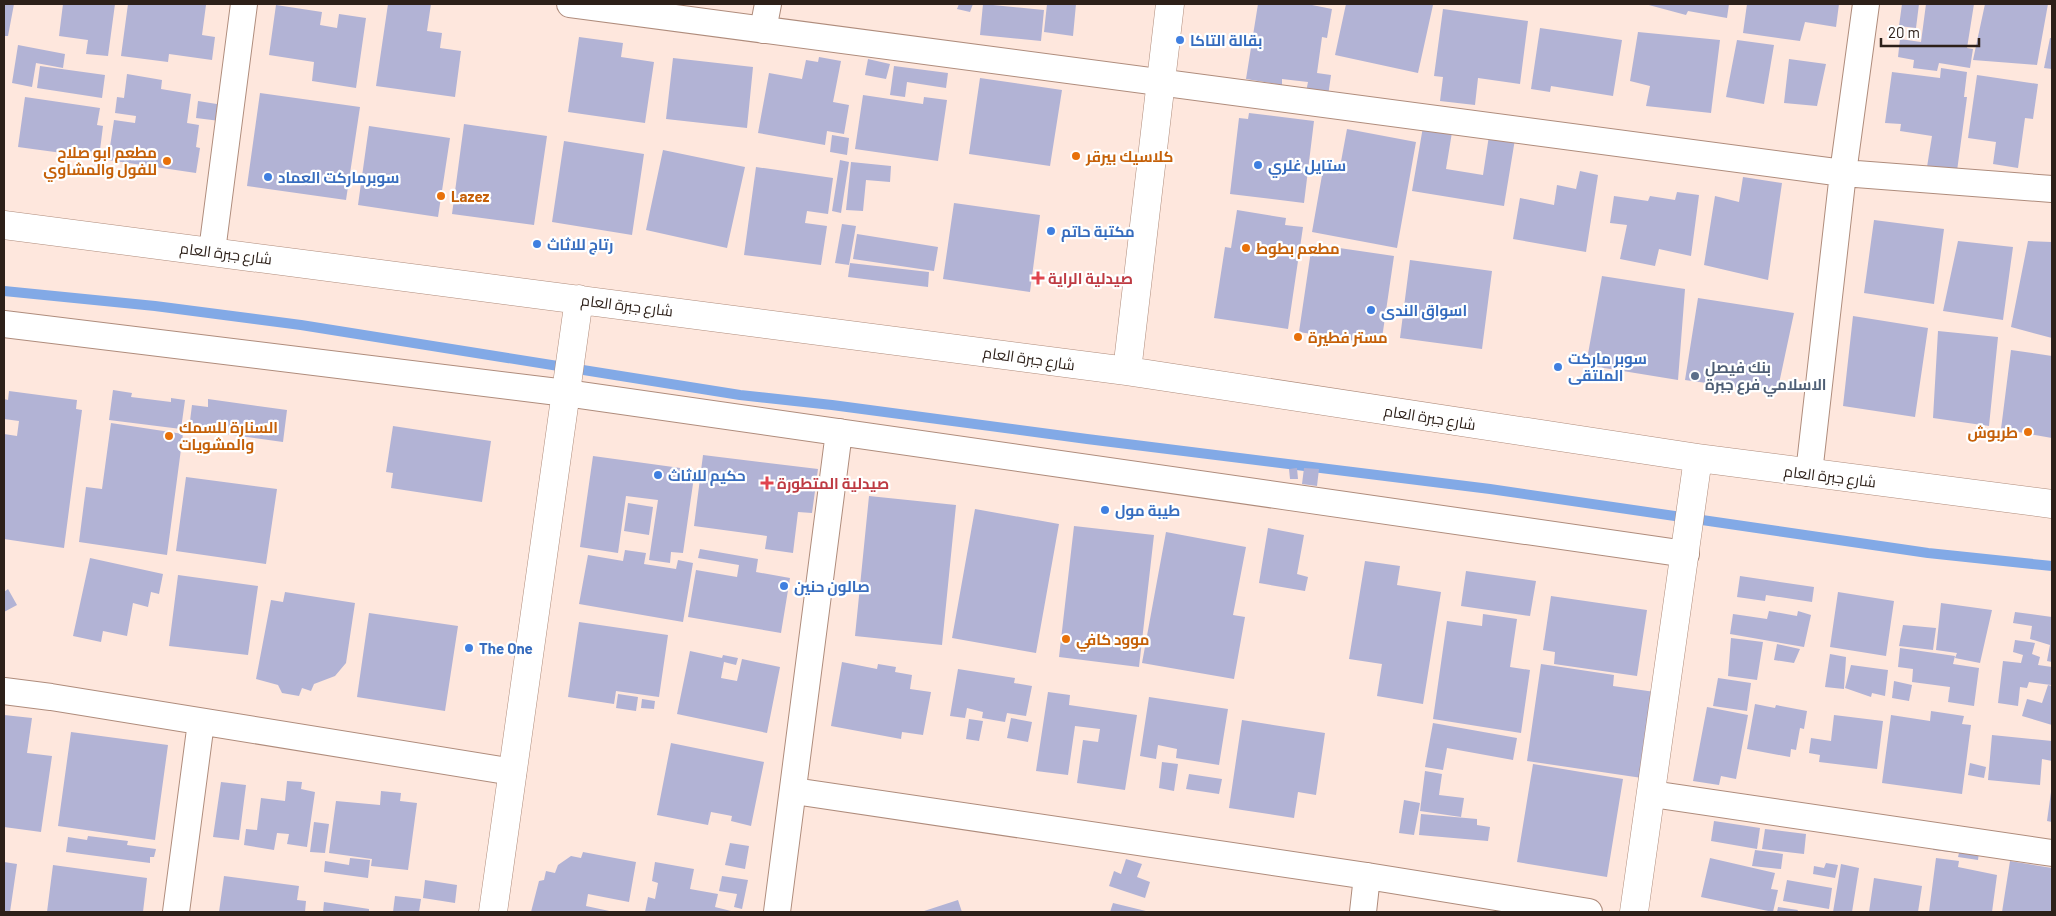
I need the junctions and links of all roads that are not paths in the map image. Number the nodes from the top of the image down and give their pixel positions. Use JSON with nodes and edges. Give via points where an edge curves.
{"nodes":[{"id":1,"x":244,"y":4,"type":"edge"},
{"id":2,"x":570,"y":4,"type":"edge"},
{"id":3,"x":768,"y":4,"type":"edge"},
{"id":4,"x":1170,"y":4,"type":"edge"},
{"id":5,"x":1866,"y":4,"type":"edge"},
{"id":6,"x":764,"y":30,"type":"junction"},
{"id":7,"x":1161,"y":81,"type":"junction"},
{"id":8,"x":1843,"y":173,"type":"junction"},
{"id":9,"x":2052,"y":189,"type":"edge"},
{"id":10,"x":4,"y":225,"type":"edge"},
{"id":11,"x":212,"y":251,"type":"junction"},
{"id":12,"x":579,"y":299,"type":"junction"},
{"id":13,"x":4,"y":324,"type":"edge"},
{"id":14,"x":1127,"y":371,"type":"junction"},
{"id":15,"x":566,"y":393,"type":"junction"},
{"id":16,"x":839,"y":432,"type":"junction"},
{"id":17,"x":1698,"y":458,"type":"junction"},
{"id":18,"x":1808,"y":473,"type":"junction"},
{"id":19,"x":2052,"y":504,"type":"edge"},
{"id":20,"x":1686,"y":554,"type":"junction"},
{"id":21,"x":4,"y":692,"type":"edge"},
{"id":22,"x":201,"y":722,"type":"junction"},
{"id":23,"x":513,"y":772,"type":"junction"},
{"id":24,"x":794,"y":790,"type":"junction"},
{"id":25,"x":1652,"y":794,"type":"junction"},
{"id":26,"x":2052,"y":853,"type":"edge"},
{"id":27,"x":1367,"y":876,"type":"junction"},
{"id":28,"x":176,"y":912,"type":"edge"},
{"id":29,"x":493,"y":912,"type":"edge"},
{"id":30,"x":777,"y":912,"type":"edge"},
{"id":31,"x":1363,"y":912,"type":"edge"},
{"id":32,"x":1589,"y":912,"type":"edge"},
{"id":33,"x":1634,"y":912,"type":"edge"}],
"edges":[{"from":1,"to":11,"type":"street"},
{"from":2,"to":6,"type":"street"},
{"from":3,"to":6,"type":"street"},
{"from":4,"to":7,"type":"main road"},
{"from":5,"to":8,"type":"street"},
{"from":6,"to":7,"type":"street"},
{"from":7,"to":8,"type":"street"},
{"from":7,"to":14,"type":"main road"},
{"from":8,"to":9,"type":"street"},
{"from":8,"to":18,"type":"street"},
{"from":10,"to":11,"type":"main road","name":"شارع جبرة العام"},
{"from":11,"to":12,"type":"main road","name":"شارع جبرة العام"},
{"from":12,"to":14,"type":"main road","name":"شارع جبرة العام"},
{"from":12,"to":15,"type":"main road"},
{"from":13,"to":15,"type":"street"},
{"from":14,"to":17,"type":"main road","name":"شارع جبرة العام"},
{"from":15,"to":16,"type":"street"},
{"from":15,"to":23,"type":"main road"},
{"from":16,"to":20,"type":"street"},
{"from":16,"to":24,"type":"street"},
{"from":17,"to":18,"type":"main road","name":"شارع جبرة العام"},
{"from":17,"to":20,"type":"main road"},
{"from":18,"to":19,"type":"main road","name":"شارع جبرة العام"},
{"from":20,"to":25,"type":"main road"},
{"from":21,"to":22,"type":"street"},
{"from":22,"to":23,"type":"street"},
{"from":22,"to":28,"type":"street"},
{"from":23,"to":29,"type":"main road"},
{"from":24,"to":27,"type":"street"},
{"from":24,"to":30,"type":"street"},
{"from":25,"to":26,"type":"street"},
{"from":25,"to":33,"type":"main road"},
{"from":27,"to":31,"type":"street"},
{"from":27,"to":32,"type":"street"}]}
